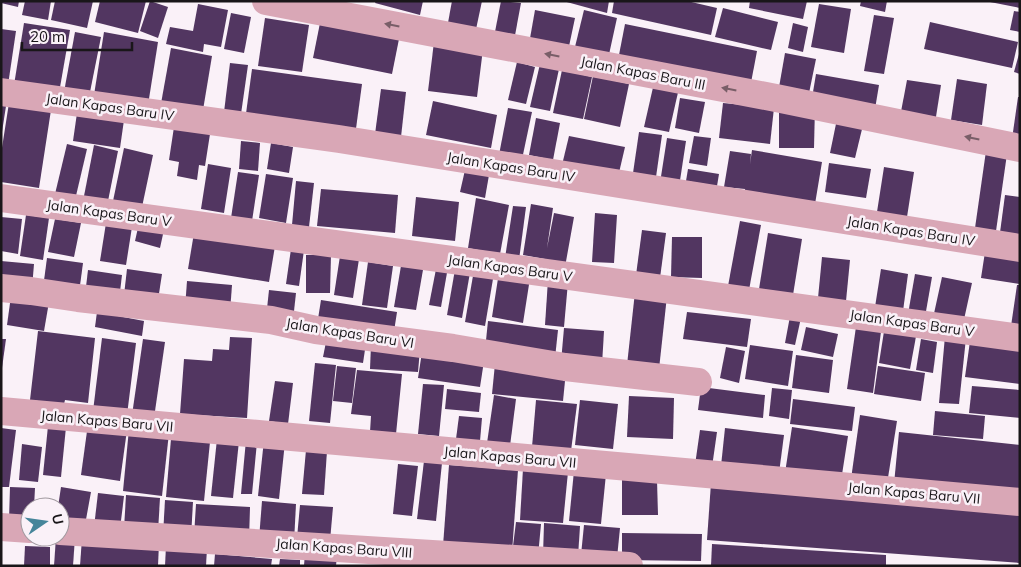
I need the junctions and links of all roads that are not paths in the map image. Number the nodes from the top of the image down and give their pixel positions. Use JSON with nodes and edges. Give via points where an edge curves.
{"nodes":[{"id":1,"x":266,"y":1,"type":"edge"},
{"id":2,"x":1,"y":92,"type":"edge"},
{"id":3,"x":1020,"y":148,"type":"edge"},
{"id":4,"x":1,"y":198,"type":"edge"},
{"id":5,"x":1020,"y":248,"type":"edge"},
{"id":6,"x":1,"y":288,"type":"edge"},
{"id":7,"x":1020,"y":338,"type":"edge"},
{"id":8,"x":698,"y":382,"type":"dead end"},
{"id":9,"x":1,"y":411,"type":"edge"},
{"id":10,"x":1020,"y":502,"type":"edge"},
{"id":11,"x":1,"y":527,"type":"edge"},
{"id":12,"x":20,"y":528,"type":"edge"},
{"id":13,"x":70,"y":532,"type":"edge"},
{"id":14,"x":628,"y":566,"type":"edge"}],
"edges":[{"from":3,"to":1,"type":"street","name":"Jalan Kapas Baru III","one_way":true},
{"from":2,"to":5,"type":"street","name":"Jalan Kapas Baru IV","via":[[339,139]]},
{"from":4,"to":7,"type":"street","name":"Jalan Kapas Baru V"},
{"from":6,"to":8,"type":"street","name":"Jalan Kapas Baru VI","via":[[271,320],[316,330],[565,367]]},
{"from":9,"to":10,"type":"street","name":"Jalan Kapas Baru VII"},
{"from":11,"to":12,"type":"street"},
{"from":13,"to":14,"type":"street","name":"Jalan Kapas Baru VIII"}]}
